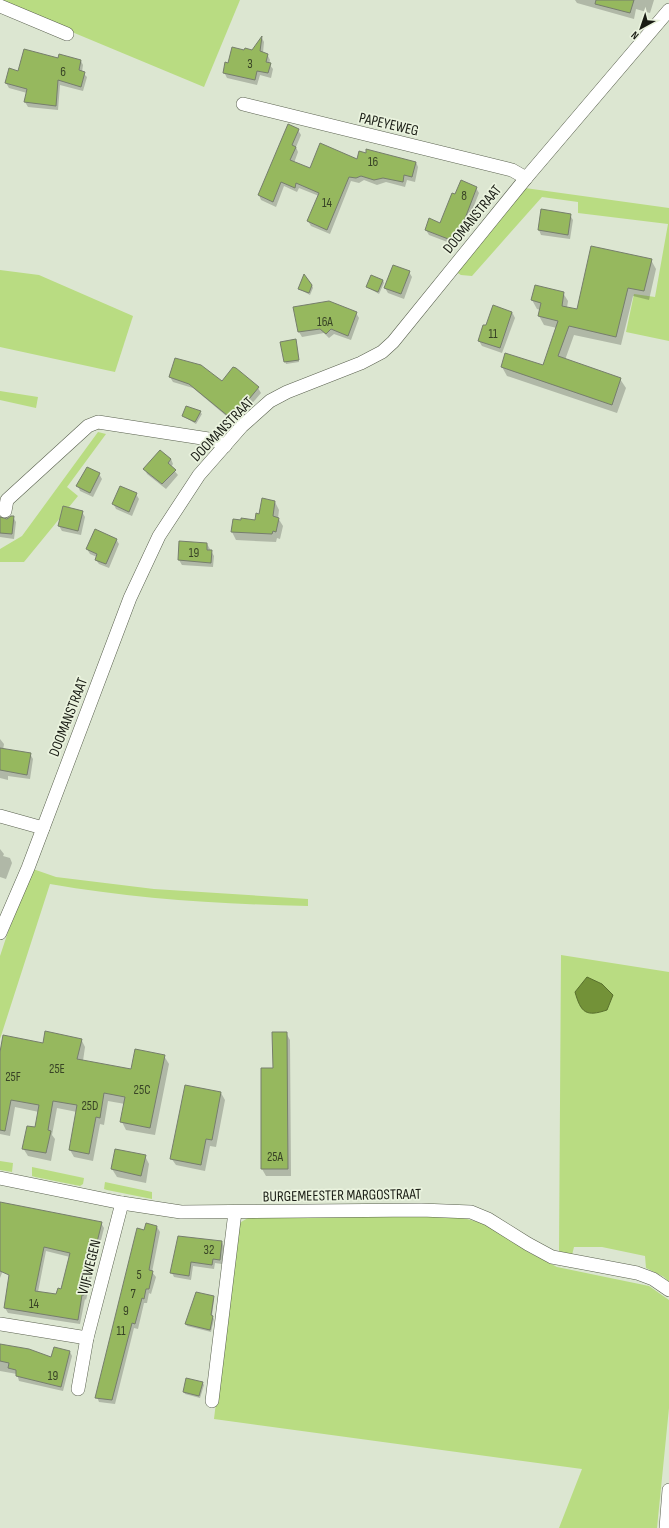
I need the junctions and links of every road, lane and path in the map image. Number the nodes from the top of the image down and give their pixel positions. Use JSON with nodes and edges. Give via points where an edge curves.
{"nodes":[{"id":1,"x":0,"y":6,"type":"edge"},
{"id":2,"x":669,"y":10,"type":"edge"},
{"id":3,"x":67,"y":34,"type":"dead end"},
{"id":4,"x":243,"y":104,"type":"dead end"},
{"id":5,"x":526,"y":178,"type":"junction"},
{"id":6,"x":225,"y":446,"type":"junction"},
{"id":7,"x":5,"y":511,"type":"dead end"},
{"id":8,"x":0,"y":816,"type":"edge"},
{"id":9,"x":43,"y":828,"type":"junction"},
{"id":10,"x":0,"y":933,"type":"edge"},
{"id":11,"x":0,"y":1178,"type":"edge"},
{"id":12,"x":122,"y":1203,"type":"junction"},
{"id":13,"x":235,"y":1212,"type":"junction"},
{"id":14,"x":669,"y":1290,"type":"edge"},
{"id":15,"x":0,"y":1324,"type":"edge"},
{"id":16,"x":87,"y":1338,"type":"junction"},
{"id":17,"x":78,"y":1390,"type":"dead end"},
{"id":18,"x":212,"y":1401,"type":"dead end"},
{"id":19,"x":669,"y":1490,"type":"edge"},
{"id":20,"x":666,"y":1528,"type":"edge"}],
"edges":[{"from":1,"to":3,"type":"street"},
{"from":2,"to":5,"type":"street","name":"DOOMANSTRAAT"},
{"from":4,"to":5,"type":"street","name":"PAPEYEWEG","via":[[512,170]]},
{"from":5,"to":6,"type":"street","name":"DOOMANSTRAAT","via":[[393,342],[382,352],[270,401],[242,426]]},
{"from":6,"to":7,"type":"street","via":[[215,440],[98,422],[88,426],[7,500]]},
{"from":6,"to":9,"type":"street","name":"DOOMANSTRAAT","via":[[199,475],[159,536],[145,563]]},
{"from":8,"to":9,"type":"street"},
{"from":9,"to":10,"type":"street","name":"DOOMANSTRAAT"},
{"from":11,"to":12,"type":"street","name":"BURGEMEESTER MARGOSTRAAT"},
{"from":12,"to":13,"type":"street","name":"BURGEMEESTER MARGOSTRAAT","via":[[181,1212]]},
{"from":12,"to":16,"type":"street","name":"VIJFWEGEN"},
{"from":13,"to":14,"type":"street","name":"BURGEMEESTER MARGOSTRAAT","via":[[471,1212],[488,1219],[552,1257],[637,1273],[653,1279]]},
{"from":13,"to":18,"type":"street"},
{"from":15,"to":16,"type":"street"},
{"from":16,"to":17,"type":"street","name":"VIJFWEGEN"},
{"from":19,"to":20,"type":"street"}]}
